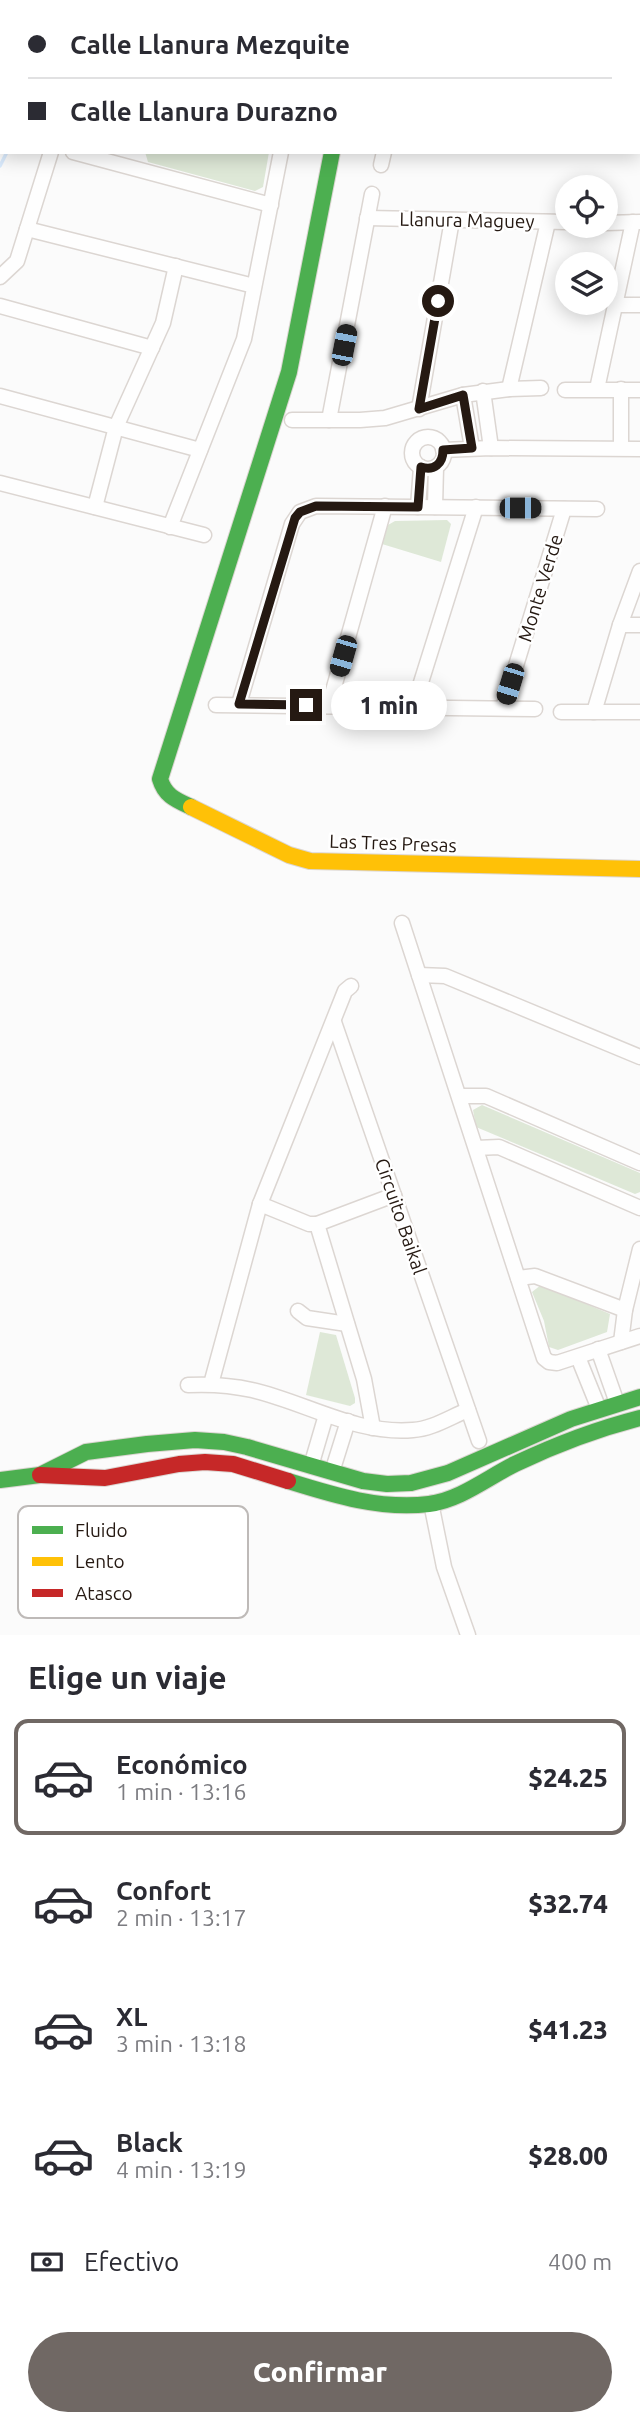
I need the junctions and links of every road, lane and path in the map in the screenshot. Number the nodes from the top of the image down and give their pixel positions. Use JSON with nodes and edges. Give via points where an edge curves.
{"nodes":[{"id":1,"x":50,"y":154,"type":"edge"},
{"id":2,"x":81,"y":154,"type":"edge"},
{"id":3,"x":134,"y":154,"type":"edge"},
{"id":4,"x":281,"y":154,"type":"edge"},
{"id":5,"x":332,"y":154,"type":"edge"},
{"id":6,"x":131,"y":167,"type":"junction"},
{"id":7,"x":372,"y":194,"type":"dead end"},
{"id":8,"x":271,"y":205,"type":"junction"},
{"id":9,"x":367,"y":218,"type":"junction"},
{"id":10,"x":452,"y":220,"type":"junction"},
{"id":11,"x":548,"y":222,"type":"junction"},
{"id":12,"x":555,"y":222,"type":"edge"},
{"id":13,"x":637,"y":222,"type":"edge"},
{"id":14,"x":618,"y":223,"type":"edge"},
{"id":15,"x":27,"y":229,"type":"junction"},
{"id":16,"x":176,"y":266,"type":"junction"},
{"id":17,"x":0,"y":277,"type":"edge"},
{"id":18,"x":254,"y":286,"type":"junction"},
{"id":19,"x":618,"y":294,"type":"edge"},
{"id":20,"x":618,"y":305,"type":"edge"},
{"id":21,"x":640,"y":305,"type":"edge"},
{"id":22,"x":0,"y":306,"type":"edge"},
{"id":23,"x":613,"y":315,"type":"edge"},
{"id":24,"x":152,"y":348,"type":"junction"},
{"id":25,"x":541,"y":388,"type":"dead end"},
{"id":26,"x":509,"y":389,"type":"junction"},
{"id":27,"x":597,"y":389,"type":"junction"},
{"id":28,"x":621,"y":389,"type":"junction"},
{"id":29,"x":565,"y":390,"type":"dead end"},
{"id":30,"x":640,"y":390,"type":"edge"},
{"id":31,"x":483,"y":391,"type":"junction"},
{"id":32,"x":463,"y":395,"type":"junction"},
{"id":33,"x":0,"y":396,"type":"edge"},
{"id":34,"x":419,"y":409,"type":"junction"},
{"id":35,"x":292,"y":420,"type":"dead end"},
{"id":36,"x":329,"y":421,"type":"junction"},
{"id":37,"x":116,"y":427,"type":"junction"},
{"id":38,"x":472,"y":448,"type":"junction"},
{"id":39,"x":491,"y":448,"type":"junction"},
{"id":40,"x":621,"y":448,"type":"junction"},
{"id":41,"x":640,"y":449,"type":"edge"},
{"id":42,"x":200,"y":450,"type":"junction"},
{"id":43,"x":443,"y":450,"type":"junction"},
{"id":44,"x":428,"y":467,"type":"junction"},
{"id":45,"x":0,"y":483,"type":"edge"},
{"id":46,"x":385,"y":506,"type":"junction"},
{"id":47,"x":95,"y":507,"type":"junction"},
{"id":48,"x":418,"y":507,"type":"junction"},
{"id":49,"x":435,"y":507,"type":"junction"},
{"id":50,"x":475,"y":507,"type":"junction"},
{"id":51,"x":564,"y":509,"type":"junction"},
{"id":52,"x":597,"y":509,"type":"dead end"},
{"id":53,"x":170,"y":527,"type":"junction"},
{"id":54,"x":204,"y":535,"type":"dead end"},
{"id":55,"x":640,"y":570,"type":"edge"},
{"id":56,"x":620,"y":625,"type":"junction"},
{"id":57,"x":640,"y":625,"type":"edge"},
{"id":58,"x":239,"y":704,"type":"junction"},
{"id":59,"x":216,"y":705,"type":"dead end"},
{"id":60,"x":329,"y":705,"type":"junction"},
{"id":61,"x":413,"y":708,"type":"junction"},
{"id":62,"x":503,"y":708,"type":"junction"},
{"id":63,"x":535,"y":709,"type":"dead end"},
{"id":64,"x":561,"y":712,"type":"dead end"},
{"id":65,"x":594,"y":712,"type":"junction"},
{"id":66,"x":640,"y":712,"type":"edge"},
{"id":67,"x":640,"y":869,"type":"edge"},
{"id":68,"x":402,"y":923,"type":"dead end"},
{"id":69,"x":419,"y":975,"type":"junction"},
{"id":70,"x":351,"y":986,"type":"dead end"},
{"id":71,"x":334,"y":1022,"type":"junction"},
{"id":72,"x":640,"y":1057,"type":"edge"},
{"id":73,"x":459,"y":1096,"type":"junction"},
{"id":74,"x":476,"y":1148,"type":"junction"},
{"id":75,"x":640,"y":1163,"type":"edge"},
{"id":76,"x":394,"y":1195,"type":"junction"},
{"id":77,"x":260,"y":1204,"type":"junction"},
{"id":78,"x":640,"y":1208,"type":"edge"},
{"id":79,"x":317,"y":1224,"type":"junction"},
{"id":80,"x":640,"y":1249,"type":"edge"},
{"id":81,"x":518,"y":1278,"type":"junction"},
{"id":82,"x":625,"y":1310,"type":"junction"},
{"id":83,"x":298,"y":1311,"type":"dead end"},
{"id":84,"x":347,"y":1324,"type":"junction"},
{"id":85,"x":640,"y":1336,"type":"edge"},
{"id":86,"x":621,"y":1342,"type":"junction"},
{"id":87,"x":598,"y":1349,"type":"junction"},
{"id":88,"x":578,"y":1357,"type":"junction"},
{"id":89,"x":211,"y":1384,"type":"junction"},
{"id":90,"x":188,"y":1385,"type":"dead end"},
{"id":91,"x":640,"y":1397,"type":"edge"},
{"id":92,"x":617,"y":1403,"type":"junction"},
{"id":93,"x":598,"y":1409,"type":"junction"},
{"id":94,"x":468,"y":1410,"type":"junction"},
{"id":95,"x":326,"y":1416,"type":"junction"},
{"id":96,"x":640,"y":1418,"type":"edge"},
{"id":97,"x":348,"y":1421,"type":"junction"},
{"id":98,"x":373,"y":1427,"type":"junction"},
{"id":99,"x":479,"y":1441,"type":"dead end"},
{"id":100,"x":83,"y":1454,"type":"junction"},
{"id":101,"x":311,"y":1466,"type":"junction"},
{"id":102,"x":332,"y":1472,"type":"junction"},
{"id":103,"x":40,"y":1475,"type":"junction"},
{"id":104,"x":442,"y":1476,"type":"junction"},
{"id":105,"x":85,"y":1479,"type":"junction"},
{"id":106,"x":0,"y":1480,"type":"edge"},
{"id":107,"x":411,"y":1483,"type":"junction"},
{"id":108,"x":450,"y":1498,"type":"junction"},
{"id":109,"x":423,"y":1504,"type":"junction"},
{"id":110,"x":468,"y":1635,"type":"edge"}],
"edges":[{"from":1,"to":15,"type":"street"},
{"from":2,"to":6,"type":"street"},
{"from":3,"to":6,"type":"street"},
{"from":4,"to":8,"type":"street"},
{"from":5,"to":67,"type":"street","name":"Las Tres Presas","via":[[289,372],[160,779],[163,789],[170,797],[310,861]]},
{"from":6,"to":8,"type":"street"},
{"from":7,"to":9,"type":"street"},
{"from":8,"to":18,"type":"street"},
{"from":9,"to":10,"type":"street","name":"Llanura Maguey"},
{"from":9,"to":36,"type":"street"},
{"from":10,"to":11,"type":"street","name":"Llanura Maguey"},
{"from":10,"to":34,"type":"street"},
{"from":11,"to":12,"type":"street","name":"Llanura Maguey"},
{"from":11,"to":26,"type":"street"},
{"from":13,"to":14,"type":"street"},
{"from":13,"to":19,"type":"street"},
{"from":15,"to":16,"type":"street"},
{"from":15,"to":17,"type":"street","via":[[17,261]]},
{"from":16,"to":18,"type":"street"},
{"from":16,"to":24,"type":"street","via":[[163,323]]},
{"from":18,"to":42,"type":"street","via":[[244,339]]},
{"from":20,"to":21,"type":"street"},
{"from":22,"to":24,"type":"street"},
{"from":23,"to":27,"type":"street"},
{"from":24,"to":37,"type":"street"},
{"from":25,"to":26,"type":"street"},
{"from":26,"to":31,"type":"street"},
{"from":27,"to":28,"type":"street"},
{"from":27,"to":29,"type":"street"},
{"from":28,"to":30,"type":"street"},
{"from":28,"to":40,"type":"street"},
{"from":31,"to":32,"type":"street"},
{"from":31,"to":39,"type":"street"},
{"from":32,"to":34,"type":"street"},
{"from":32,"to":38,"type":"street"},
{"from":33,"to":37,"type":"street"},
{"from":34,"to":36,"type":"street","via":[[385,418]]},
{"from":35,"to":36,"type":"street"},
{"from":37,"to":42,"type":"street"},
{"from":37,"to":47,"type":"street"},
{"from":38,"to":39,"type":"street"},
{"from":38,"to":43,"type":"street"},
{"from":39,"to":40,"type":"street"},
{"from":40,"to":41,"type":"street"},
{"from":42,"to":53,"type":"street"},
{"from":43,"to":44,"type":"street","via":[[442,460]]},
{"from":43,"to":44,"type":"street","via":[[433,438],[418,441],[412,455]]},
{"from":44,"to":48,"type":"street"},
{"from":44,"to":49,"type":"street"},
{"from":45,"to":47,"type":"street"},
{"from":46,"to":48,"type":"street"},
{"from":46,"to":58,"type":"street","via":[[316,506],[300,512],[292,524]]},
{"from":46,"to":60,"type":"street"},
{"from":47,"to":53,"type":"street"},
{"from":48,"to":49,"type":"street"},
{"from":49,"to":50,"type":"street"},
{"from":50,"to":51,"type":"street"},
{"from":50,"to":61,"type":"street"},
{"from":51,"to":52,"type":"street"},
{"from":51,"to":62,"type":"street","name":"Monte Verde"},
{"from":53,"to":54,"type":"street"},
{"from":55,"to":56,"type":"street"},
{"from":56,"to":57,"type":"street"},
{"from":56,"to":65,"type":"street"},
{"from":58,"to":59,"type":"street"},
{"from":58,"to":60,"type":"street"},
{"from":60,"to":61,"type":"street"},
{"from":61,"to":62,"type":"street"},
{"from":62,"to":63,"type":"street"},
{"from":64,"to":65,"type":"street"},
{"from":65,"to":66,"type":"street"},
{"from":68,"to":69,"type":"street"},
{"from":69,"to":72,"type":"street","via":[[444,976]]},
{"from":69,"to":73,"type":"street"},
{"from":70,"to":71,"type":"street"},
{"from":71,"to":76,"type":"street","name":"Circuito Baikal"},
{"from":71,"to":77,"type":"street"},
{"from":73,"to":74,"type":"street"},
{"from":73,"to":75,"type":"street","via":[[486,1096]]},
{"from":74,"to":78,"type":"street","via":[[499,1147]]},
{"from":74,"to":81,"type":"street"},
{"from":76,"to":79,"type":"street"},
{"from":76,"to":94,"type":"street","name":"Circuito Baikal"},
{"from":77,"to":79,"type":"street"},
{"from":77,"to":89,"type":"street"},
{"from":79,"to":84,"type":"street"},
{"from":80,"to":82,"type":"street"},
{"from":81,"to":82,"type":"street","via":[[536,1276]]},
{"from":81,"to":88,"type":"street","via":[[544,1358],[556,1363]]},
{"from":82,"to":86,"type":"street"},
{"from":83,"to":84,"type":"street","via":[[307,1318]]},
{"from":84,"to":98,"type":"street"},
{"from":85,"to":86,"type":"street"},
{"from":86,"to":87,"type":"street"},
{"from":87,"to":88,"type":"street"},
{"from":87,"to":92,"type":"street"},
{"from":88,"to":93,"type":"street"},
{"from":89,"to":90,"type":"street"},
{"from":89,"to":95,"type":"street","via":[[253,1390]]},
{"from":91,"to":92,"type":"street"},
{"from":92,"to":93,"type":"street"},
{"from":93,"to":104,"type":"street"},
{"from":94,"to":98,"type":"street","via":[[425,1428]]},
{"from":94,"to":99,"type":"street","name":"Circuito Baikal"},
{"from":95,"to":97,"type":"street"},
{"from":95,"to":101,"type":"street"},
{"from":96,"to":108,"type":"street","via":[[576,1437]]},
{"from":97,"to":98,"type":"street"},
{"from":97,"to":102,"type":"street"},
{"from":100,"to":101,"type":"street","via":[[208,1441],[255,1448]]},
{"from":100,"to":103,"type":"street"},
{"from":100,"to":105,"type":"street"},
{"from":101,"to":102,"type":"street"},
{"from":102,"to":107,"type":"street","via":[[357,1480]]},
{"from":103,"to":105,"type":"street"},
{"from":103,"to":106,"type":"street"},
{"from":104,"to":107,"type":"street"},
{"from":104,"to":108,"type":"street"},
{"from":105,"to":109,"type":"street","via":[[184,1462],[220,1462],[361,1501]]},
{"from":107,"to":109,"type":"street"},
{"from":108,"to":109,"type":"street"},
{"from":109,"to":110,"type":"street"}]}
